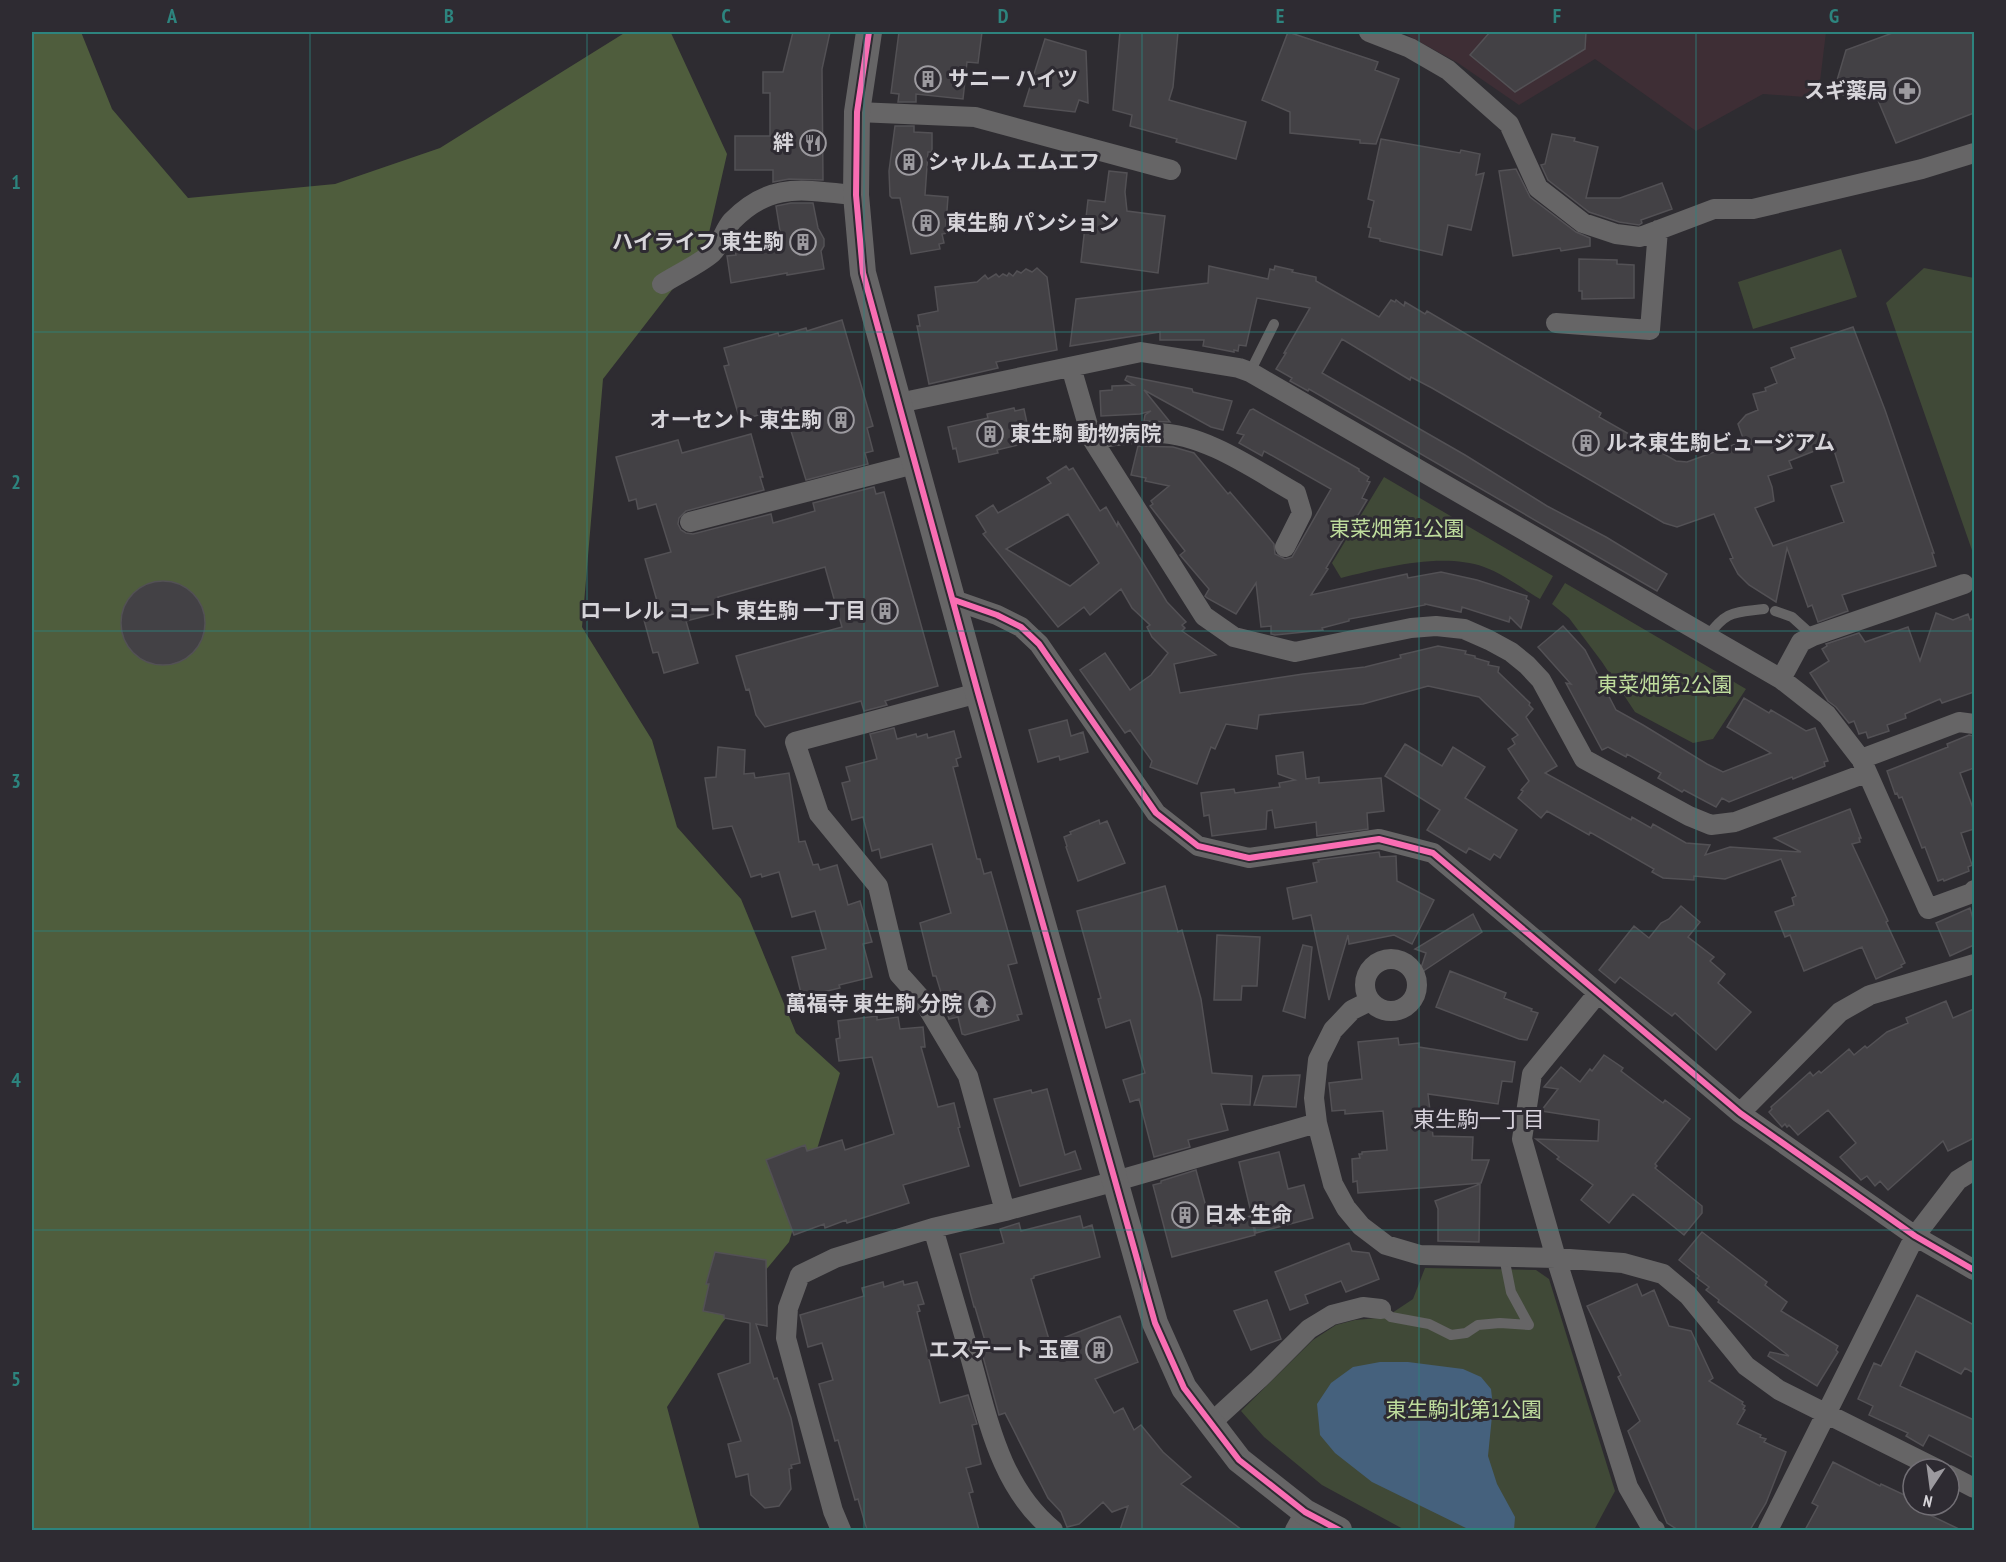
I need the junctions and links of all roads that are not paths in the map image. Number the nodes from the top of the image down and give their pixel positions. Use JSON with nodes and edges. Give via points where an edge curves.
{"nodes":[{"id":1,"x":869,"y":32,"type":"edge"},
{"id":2,"x":1370,"y":32,"type":"edge"},
{"id":3,"x":857,"y":112,"type":"junction"},
{"id":4,"x":1974,"y":153,"type":"edge"},
{"id":5,"x":1171,"y":170,"type":"dead end"},
{"id":6,"x":856,"y":195,"type":"junction"},
{"id":7,"x":1658,"y":230,"type":"junction"},
{"id":8,"x":662,"y":284,"type":"dead end"},
{"id":9,"x":1556,"y":323,"type":"dead end"},
{"id":10,"x":1274,"y":324,"type":"dead end"},
{"id":11,"x":1071,"y":367,"type":"junction"},
{"id":12,"x":1250,"y":372,"type":"junction"},
{"id":13,"x":899,"y":404,"type":"junction"},
{"id":14,"x":1092,"y":439,"type":"junction"},
{"id":15,"x":914,"y":464,"type":"junction"},
{"id":16,"x":690,"y":522,"type":"dead end"},
{"id":17,"x":1286,"y":547,"type":"dead end"},
{"id":18,"x":1964,"y":584,"type":"dead end"},
{"id":19,"x":954,"y":600,"type":"junction"},
{"id":20,"x":1813,"y":636,"type":"junction"},
{"id":21,"x":1707,"y":637,"type":"junction"},
{"id":22,"x":1780,"y":679,"type":"junction"},
{"id":23,"x":978,"y":693,"type":"junction"},
{"id":24,"x":1974,"y":724,"type":"edge"},
{"id":25,"x":1864,"y":766,"type":"junction"},
{"id":26,"x":1974,"y":890,"type":"edge"},
{"id":27,"x":1974,"y":964,"type":"edge"},
{"id":28,"x":1598,"y":993,"type":"junction"},
{"id":29,"x":1370,"y":1001,"type":"dead end"},
{"id":30,"x":1740,"y":1113,"type":"junction"},
{"id":31,"x":1317,"y":1123,"type":"junction"},
{"id":32,"x":1974,"y":1170,"type":"edge"},
{"id":33,"x":1116,"y":1180,"type":"junction"},
{"id":34,"x":1005,"y":1211,"type":"junction"},
{"id":35,"x":933,"y":1228,"type":"junction"},
{"id":36,"x":1915,"y":1236,"type":"junction"},
{"id":37,"x":1504,"y":1257,"type":"junction"},
{"id":38,"x":1556,"y":1258,"type":"junction"},
{"id":39,"x":1974,"y":1270,"type":"edge"},
{"id":40,"x":1381,"y":1309,"type":"joint"},
{"id":41,"x":1826,"y":1413,"type":"junction"},
{"id":42,"x":1211,"y":1423,"type":"junction"},
{"id":43,"x":1913,"y":1457,"type":"edge"},
{"id":44,"x":1300,"y":1521,"type":"edge"},
{"id":45,"x":842,"y":1530,"type":"edge"},
{"id":46,"x":1053,"y":1530,"type":"edge"},
{"id":47,"x":1339,"y":1530,"type":"edge"},
{"id":48,"x":1655,"y":1530,"type":"edge"},
{"id":49,"x":1768,"y":1530,"type":"edge"}],
"edges":[{"from":1,"to":3,"type":"street"},
{"from":2,"to":7,"type":"street","via":[[1410,48],[1448,70],[1509,124],[1538,188],[1583,223],[1640,237]]},
{"from":3,"to":5,"type":"street","via":[[975,117]]},
{"from":3,"to":6,"type":"street"},
{"from":4,"to":7,"type":"street","via":[[1753,209],[1714,209]]},
{"from":6,"to":8,"type":"street","via":[[800,190],[773,193],[731,222],[713,252]]},
{"from":6,"to":13,"type":"street","via":[[863,273]]},
{"from":7,"to":9,"type":"street","via":[[1650,330]]},
{"from":10,"to":12,"type":"lane"},
{"from":11,"to":12,"type":"street","via":[[1141,352]]},
{"from":11,"to":13,"type":"street"},
{"from":11,"to":14,"type":"street"},
{"from":12,"to":21,"type":"street"},
{"from":13,"to":15,"type":"street"},
{"from":14,"to":17,"type":"street","via":[[1159,433],[1210,445],[1296,493],[1302,513]]},
{"from":14,"to":25,"type":"street","via":[[1204,616],[1233,637],[1295,652],[1411,628],[1464,629],[1511,652],[1541,680],[1584,759],[1712,825],[1735,822]]},
{"from":15,"to":16,"type":"street"},
{"from":15,"to":19,"type":"street"},
{"from":18,"to":20,"type":"street"},
{"from":19,"to":23,"type":"street"},
{"from":19,"to":28,"type":"street","via":[[1021,627],[1039,644],[1156,813],[1198,846],[1249,858],[1379,838],[1433,853]]},
{"from":20,"to":21,"type":"lane","via":[[1792,617],[1769,610],[1730,613]]},
{"from":20,"to":22,"type":"street","via":[[1801,642]]},
{"from":21,"to":22,"type":"street"},
{"from":22,"to":25,"type":"street","via":[[1827,715]]},
{"from":23,"to":33,"type":"street"},
{"from":23,"to":34,"type":"street","via":[[795,742],[819,814],[878,886],[899,974],[924,1002],[968,1076]]},
{"from":24,"to":25,"type":"street","via":[[1959,722]]},
{"from":25,"to":26,"type":"street","via":[[1928,909]]},
{"from":27,"to":30,"type":"street","via":[[1870,995],[1840,1012]]},
{"from":28,"to":30,"type":"street"},
{"from":28,"to":38,"type":"street","via":[[1532,1074],[1522,1138]]},
{"from":29,"to":31,"type":"street","via":[[1352,1010],[1334,1030],[1318,1060],[1314,1098]]},
{"from":30,"to":36,"type":"street"},
{"from":31,"to":33,"type":"street"},
{"from":31,"to":37,"type":"street","via":[[1333,1184],[1346,1208],[1361,1226],[1386,1245],[1420,1255]]},
{"from":32,"to":36,"type":"street","via":[[1958,1180]]},
{"from":33,"to":34,"type":"street"},
{"from":33,"to":42,"type":"street","via":[[1155,1323],[1184,1388]]},
{"from":34,"to":35,"type":"street"},
{"from":35,"to":45,"type":"street","via":[[835,1258],[800,1275],[788,1308],[786,1338],[832,1511]]},
{"from":35,"to":46,"type":"street","via":[[996,1448],[1015,1488]]},
{"from":36,"to":39,"type":"street"},
{"from":36,"to":41,"type":"street"},
{"from":37,"to":38,"type":"street"},
{"from":37,"to":40,"type":"lane","via":[[1511,1292],[1529,1326],[1478,1325],[1466,1333],[1451,1335],[1429,1324],[1391,1317]]},
{"from":38,"to":41,"type":"street","via":[[1623,1263],[1663,1274],[1688,1295],[1746,1366],[1779,1390]]},
{"from":38,"to":48,"type":"street","via":[[1628,1487]]},
{"from":40,"to":42,"type":"street","via":[[1363,1307],[1332,1315],[1309,1329]]},
{"from":41,"to":43,"type":"street"},
{"from":41,"to":49,"type":"street"},
{"from":42,"to":44,"type":"street","via":[[1239,1460]]},
{"from":44,"to":47,"type":"street"}]}
